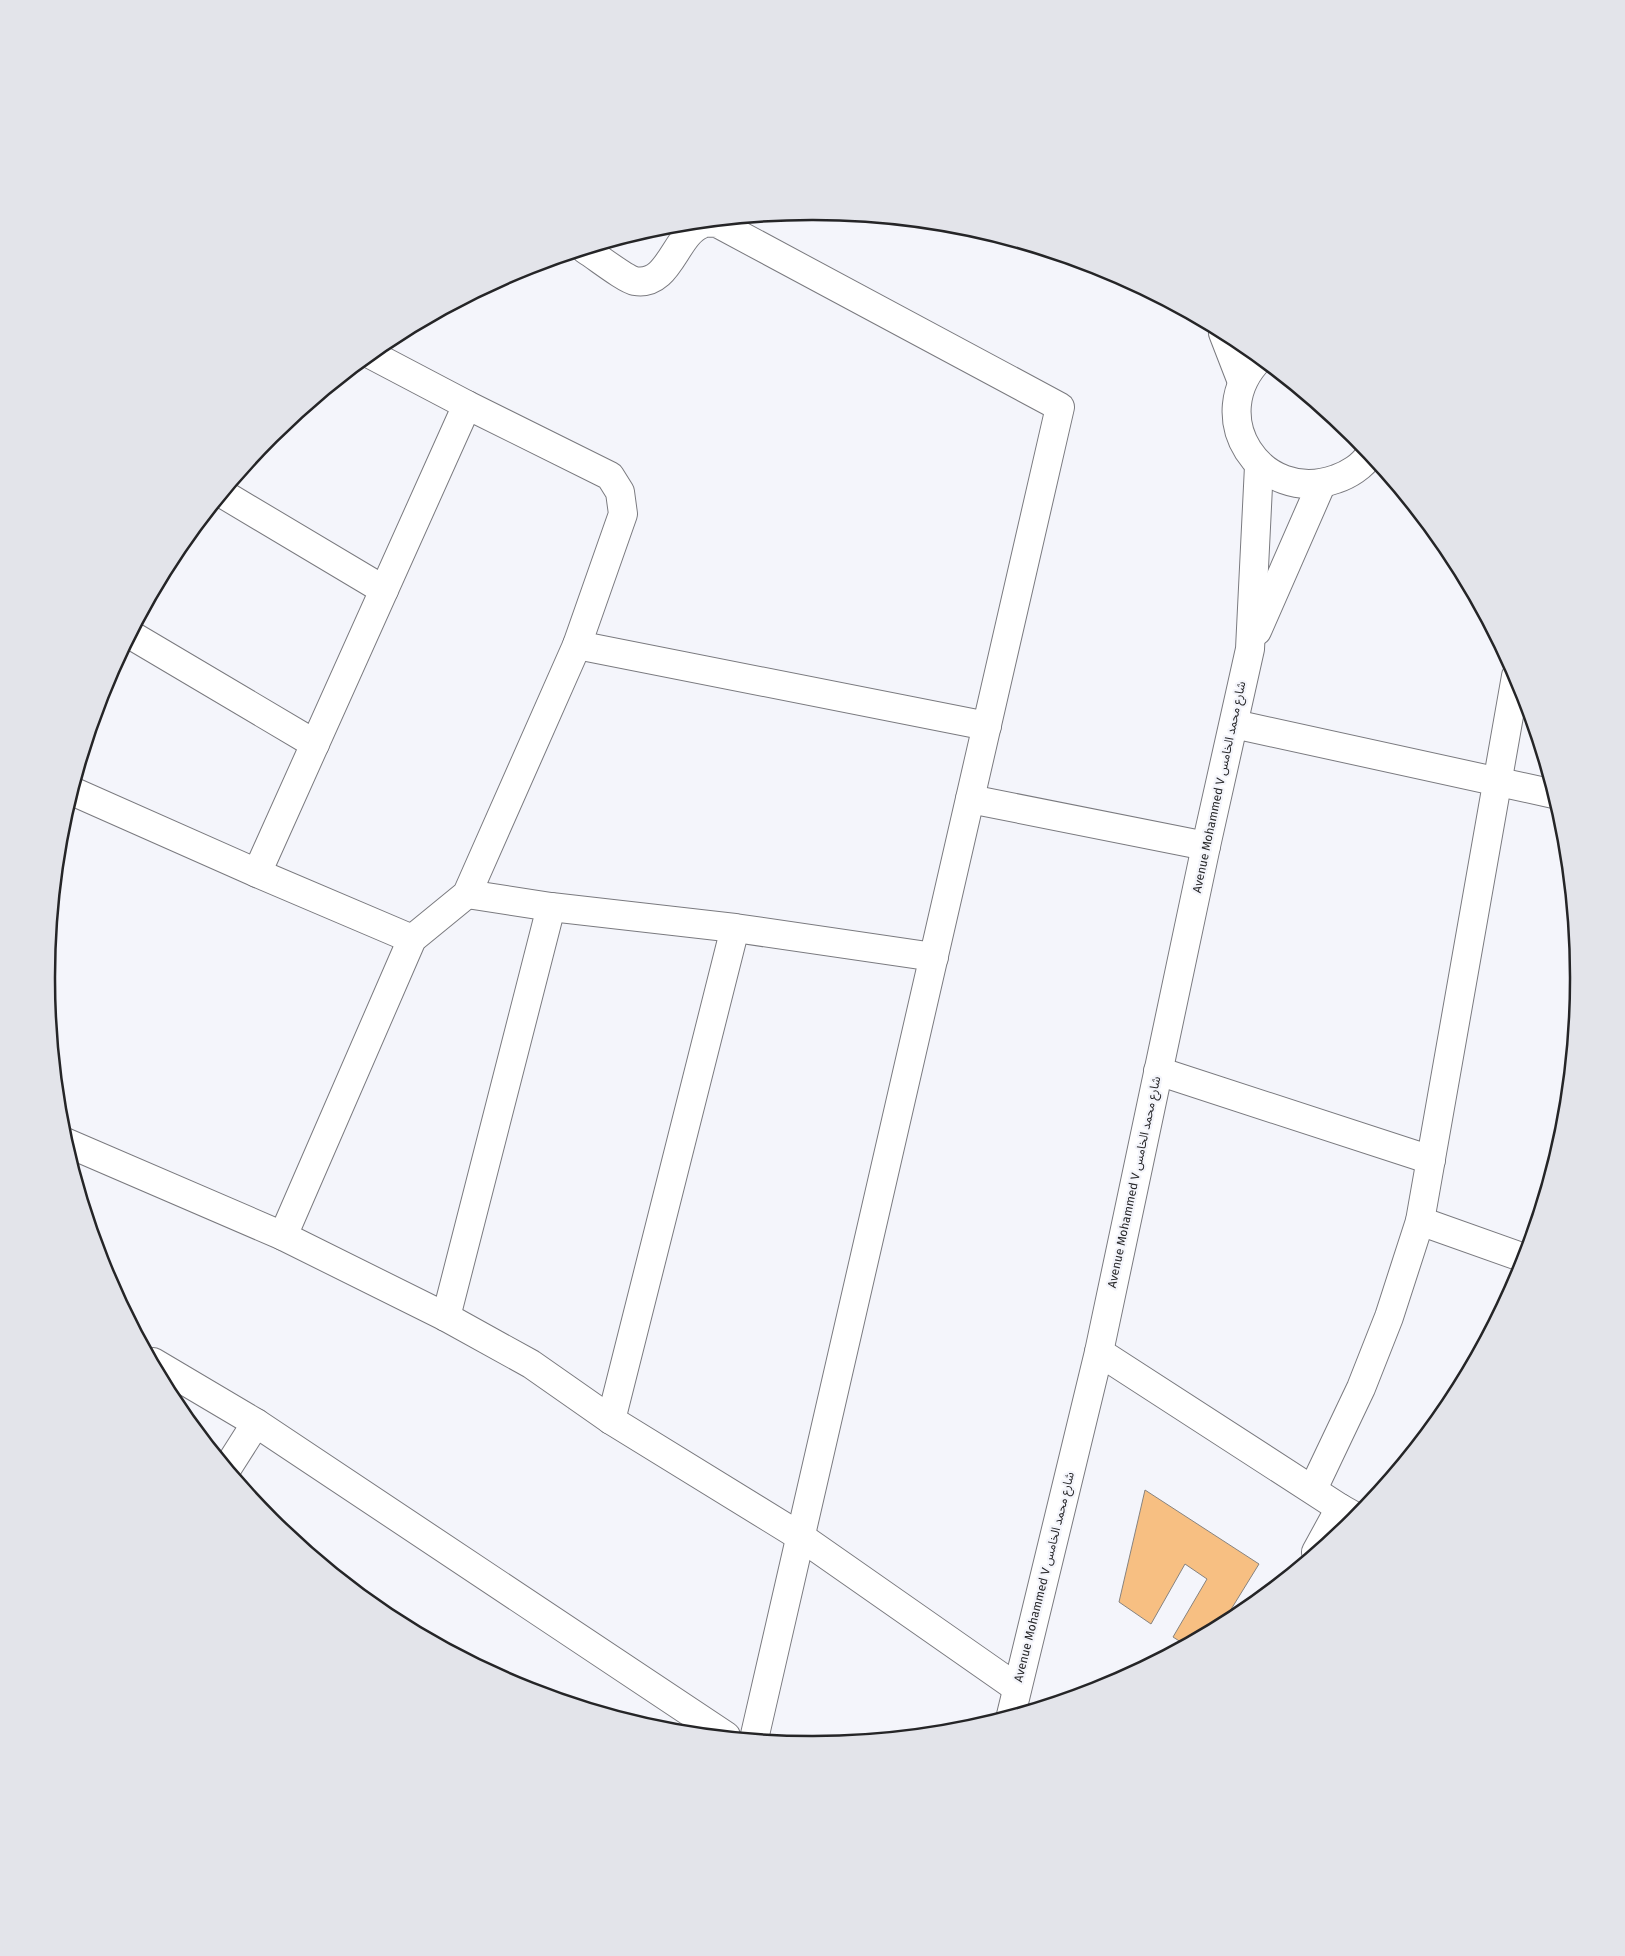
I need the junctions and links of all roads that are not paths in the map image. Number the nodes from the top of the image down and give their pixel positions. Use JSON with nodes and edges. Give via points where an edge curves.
{"nodes":[{"id":1,"x":723,"y":226,"type":"edge"},
{"id":2,"x":691,"y":231,"type":"edge"},
{"id":3,"x":592,"y":254,"type":"edge"},
{"id":4,"x":1228,"y":345,"type":"edge"},
{"id":5,"x":378,"y":358,"type":"edge"},
{"id":6,"x":1255,"y":363,"type":"edge"},
{"id":7,"x":1242,"y":382,"type":"junction"},
{"id":8,"x":467,"y":406,"type":"junction"},
{"id":9,"x":1365,"y":460,"type":"edge"},
{"id":10,"x":1259,"y":466,"type":"junction"},
{"id":11,"x":1321,"y":485,"type":"junction"},
{"id":12,"x":228,"y":497,"type":"edge"},
{"id":13,"x":384,"y":590,"type":"junction"},
{"id":14,"x":136,"y":638,"type":"edge"},
{"id":15,"x":577,"y":645,"type":"junction"},
{"id":16,"x":1250,"y":649,"type":"junction"},
{"id":17,"x":1513,"y":691,"type":"edge"},
{"id":18,"x":1234,"y":724,"type":"junction"},
{"id":19,"x":987,"y":726,"type":"junction"},
{"id":20,"x":315,"y":744,"type":"junction"},
{"id":21,"x":1497,"y":781,"type":"junction"},
{"id":22,"x":1546,"y":792,"type":"edge"},
{"id":23,"x":78,"y":794,"type":"edge"},
{"id":24,"x":970,"y":799,"type":"junction"},
{"id":25,"x":1206,"y":846,"type":"junction"},
{"id":26,"x":257,"y":874,"type":"junction"},
{"id":27,"x":467,"y":894,"type":"junction"},
{"id":28,"x":551,"y":907,"type":"junction"},
{"id":29,"x":735,"y":928,"type":"junction"},
{"id":30,"x":412,"y":939,"type":"junction"},
{"id":31,"x":934,"y":957,"type":"junction"},
{"id":32,"x":1158,"y":1071,"type":"junction"},
{"id":33,"x":75,"y":1146,"type":"edge"},
{"id":34,"x":1431,"y":1160,"type":"junction"},
{"id":35,"x":1420,"y":1221,"type":"junction"},
{"id":36,"x":283,"y":1236,"type":"junction"},
{"id":37,"x":1517,"y":1255,"type":"edge"},
{"id":38,"x":446,"y":1317,"type":"junction"},
{"id":39,"x":1099,"y":1352,"type":"junction"},
{"id":40,"x":163,"y":1368,"type":"edge"},
{"id":41,"x":611,"y":1420,"type":"junction"},
{"id":42,"x":256,"y":1423,"type":"junction"},
{"id":43,"x":231,"y":1462,"type":"edge"},
{"id":44,"x":1313,"y":1489,"type":"junction"},
{"id":45,"x":1348,"y":1513,"type":"edge"},
{"id":46,"x":801,"y":1537,"type":"junction"},
{"id":47,"x":1017,"y":1688,"type":"junction"},
{"id":48,"x":1012,"y":1709,"type":"edge"},
{"id":49,"x":716,"y":1729,"type":"edge"},
{"id":50,"x":755,"y":1733,"type":"edge"}],
"edges":[{"from":1,"to":19,"type":"street","via":[[1060,407]]},
{"from":2,"to":3,"type":"street","via":[[658,275],[648,280],[634,280]]},
{"from":4,"to":7,"type":"street"},
{"from":5,"to":8,"type":"street"},
{"from":6,"to":7,"type":"street"},
{"from":7,"to":10,"type":"street","via":[[1236,404],[1238,426],[1245,448]]},
{"from":8,"to":13,"type":"street"},
{"from":8,"to":15,"type":"street","via":[[610,476],[620,492],[623,514]]},
{"from":9,"to":11,"type":"street","via":[[1346,476]]},
{"from":10,"to":11,"type":"street","via":[[1288,482]]},
{"from":10,"to":16,"type":"street","name":"Avenue Mohammed V شارع محمد الخامس"},
{"from":11,"to":16,"type":"street","name":"Avenue Mohammed V شارع محمد الخامس"},
{"from":12,"to":13,"type":"street"},
{"from":13,"to":20,"type":"street"},
{"from":14,"to":20,"type":"street"},
{"from":15,"to":19,"type":"street"},
{"from":15,"to":27,"type":"street"},
{"from":16,"to":18,"type":"street","name":"Avenue Mohammed V شارع محمد الخامس"},
{"from":17,"to":21,"type":"street"},
{"from":18,"to":21,"type":"street"},
{"from":18,"to":25,"type":"street","name":"Avenue Mohammed V شارع محمد الخامس"},
{"from":19,"to":24,"type":"street"},
{"from":20,"to":26,"type":"street"},
{"from":21,"to":22,"type":"street"},
{"from":21,"to":34,"type":"street"},
{"from":23,"to":26,"type":"street"},
{"from":24,"to":25,"type":"street"},
{"from":24,"to":31,"type":"street"},
{"from":25,"to":32,"type":"street","name":"Avenue Mohammed V شارع محمد الخامس"},
{"from":26,"to":30,"type":"street"},
{"from":27,"to":28,"type":"street"},
{"from":27,"to":30,"type":"street"},
{"from":28,"to":29,"type":"street"},
{"from":28,"to":38,"type":"street"},
{"from":29,"to":31,"type":"street"},
{"from":29,"to":41,"type":"street"},
{"from":30,"to":36,"type":"street"},
{"from":31,"to":46,"type":"street"},
{"from":32,"to":34,"type":"street"},
{"from":32,"to":39,"type":"street","name":"Avenue Mohammed V شارع محمد الخامس"},
{"from":33,"to":36,"type":"street"},
{"from":34,"to":35,"type":"street"},
{"from":35,"to":37,"type":"street"},
{"from":35,"to":44,"type":"street","via":[[1389,1317],[1361,1388]]},
{"from":36,"to":38,"type":"street"},
{"from":38,"to":41,"type":"street","via":[[531,1364]]},
{"from":39,"to":44,"type":"street"},
{"from":39,"to":47,"type":"street","name":"Avenue Mohammed V شارع محمد الخامس"},
{"from":40,"to":42,"type":"street"},
{"from":41,"to":46,"type":"street"},
{"from":42,"to":43,"type":"street"},
{"from":42,"to":49,"type":"street"},
{"from":44,"to":45,"type":"street"},
{"from":46,"to":47,"type":"street"},
{"from":46,"to":50,"type":"street"},
{"from":47,"to":48,"type":"street","name":"Avenue Mohammed V شارع محمد الخامس"}]}
